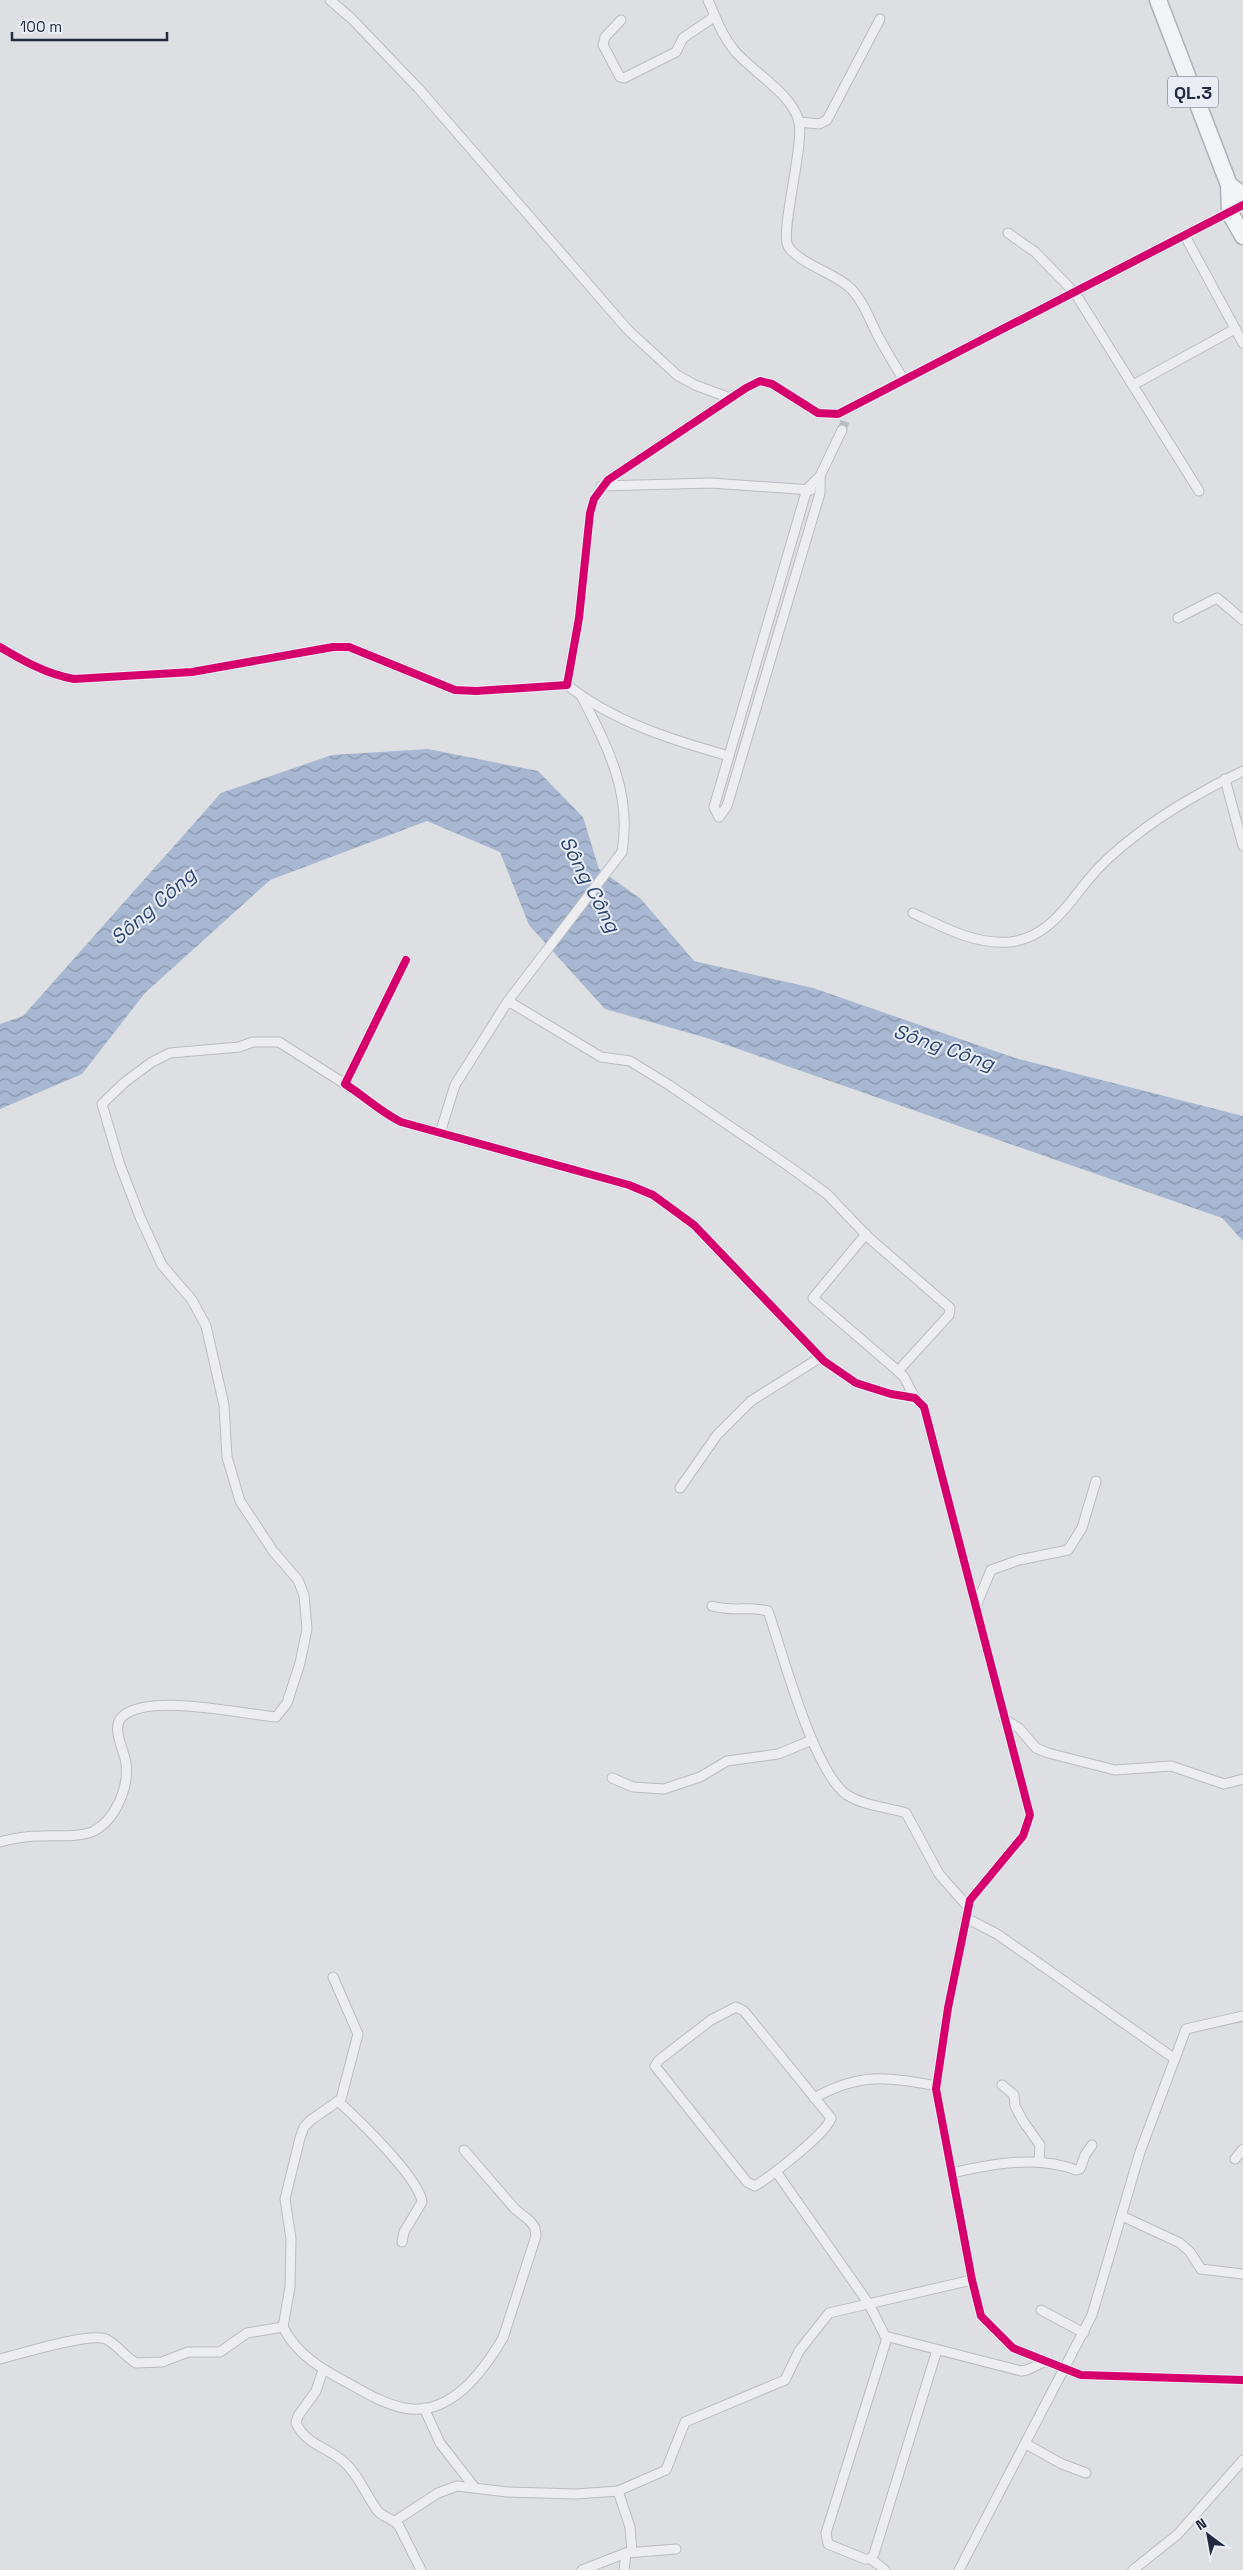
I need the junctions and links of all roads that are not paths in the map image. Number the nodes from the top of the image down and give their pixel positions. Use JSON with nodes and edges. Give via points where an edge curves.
{"nodes":[{"id":1,"x":330,"y":0,"type":"edge"},
{"id":2,"x":708,"y":0,"type":"edge"},
{"id":3,"x":1158,"y":0,"type":"edge"},
{"id":4,"x":714,"y":17,"type":"junction"},
{"id":5,"x":880,"y":19,"type":"dead end"},
{"id":6,"x":621,"y":20,"type":"dead end"},
{"id":7,"x":798,"y":122,"type":"junction"},
{"id":8,"x":1229,"y":184,"type":"junction"},
{"id":9,"x":1243,"y":195,"type":"edge"},
{"id":10,"x":1236,"y":209,"type":"edge"},
{"id":11,"x":1008,"y":232,"type":"dead end"},
{"id":12,"x":1185,"y":236,"type":"junction"},
{"id":13,"x":1243,"y":236,"type":"edge"},
{"id":14,"x":1076,"y":293,"type":"junction"},
{"id":15,"x":1235,"y":329,"type":"junction"},
{"id":16,"x":1243,"y":343,"type":"edge"},
{"id":17,"x":904,"y":380,"type":"junction"},
{"id":18,"x":1133,"y":385,"type":"junction"},
{"id":19,"x":730,"y":398,"type":"junction"},
{"id":20,"x":849,"y":408,"type":"junction"},
{"id":21,"x":822,"y":473,"type":"junction"},
{"id":22,"x":602,"y":486,"type":"junction"},
{"id":23,"x":807,"y":489,"type":"junction"},
{"id":24,"x":1199,"y":491,"type":"dead end"},
{"id":25,"x":820,"y":492,"type":"junction"},
{"id":26,"x":1178,"y":618,"type":"dead end"},
{"id":27,"x":1243,"y":620,"type":"edge"},
{"id":28,"x":0,"y":647,"type":"edge"},
{"id":29,"x":567,"y":685,"type":"junction"},
{"id":30,"x":582,"y":697,"type":"junction"},
{"id":31,"x":728,"y":756,"type":"junction"},
{"id":32,"x":1243,"y":771,"type":"edge"},
{"id":33,"x":1225,"y":779,"type":"junction"},
{"id":34,"x":1243,"y":846,"type":"edge"},
{"id":35,"x":912,"y":913,"type":"dead end"},
{"id":36,"x":406,"y":960,"type":"dead end"},
{"id":37,"x":508,"y":1001,"type":"junction"},
{"id":38,"x":345,"y":1084,"type":"junction"},
{"id":39,"x":440,"y":1132,"type":"junction"},
{"id":40,"x":866,"y":1234,"type":"junction"},
{"id":41,"x":821,"y":1358,"type":"junction"},
{"id":42,"x":898,"y":1371,"type":"junction"},
{"id":43,"x":915,"y":1398,"type":"junction"},
{"id":44,"x":1096,"y":1481,"type":"dead end"},
{"id":45,"x":680,"y":1488,"type":"dead end"},
{"id":46,"x":712,"y":1606,"type":"dead end"},
{"id":47,"x":975,"y":1606,"type":"junction"},
{"id":48,"x":1004,"y":1718,"type":"junction"},
{"id":49,"x":812,"y":1740,"type":"junction"},
{"id":50,"x":612,"y":1778,"type":"dead end"},
{"id":51,"x":1243,"y":1780,"type":"edge"},
{"id":52,"x":0,"y":1842,"type":"edge"},
{"id":53,"x":968,"y":1908,"type":"junction"},
{"id":54,"x":966,"y":1918,"type":"junction"},
{"id":55,"x":333,"y":1977,"type":"dead end"},
{"id":56,"x":1243,"y":2016,"type":"edge"},
{"id":57,"x":1175,"y":2059,"type":"junction"},
{"id":58,"x":1002,"y":2085,"type":"dead end"},
{"id":59,"x":937,"y":2086,"type":"junction"},
{"id":60,"x":814,"y":2098,"type":"junction"},
{"id":61,"x":338,"y":2101,"type":"junction"},
{"id":62,"x":1092,"y":2145,"type":"dead end"},
{"id":63,"x":1243,"y":2149,"type":"edge"},
{"id":64,"x":464,"y":2150,"type":"dead end"},
{"id":65,"x":1235,"y":2159,"type":"dead end"},
{"id":66,"x":1039,"y":2162,"type":"junction"},
{"id":67,"x":776,"y":2173,"type":"junction"},
{"id":68,"x":952,"y":2173,"type":"junction"},
{"id":69,"x":1122,"y":2216,"type":"junction"},
{"id":70,"x":402,"y":2242,"type":"dead end"},
{"id":71,"x":1243,"y":2274,"type":"edge"},
{"id":72,"x":972,"y":2280,"type":"junction"},
{"id":73,"x":869,"y":2304,"type":"junction"},
{"id":74,"x":1041,"y":2310,"type":"dead end"},
{"id":75,"x":283,"y":2327,"type":"junction"},
{"id":76,"x":1084,"y":2333,"type":"junction"},
{"id":77,"x":887,"y":2338,"type":"junction"},
{"id":78,"x":936,"y":2350,"type":"junction"},
{"id":79,"x":0,"y":2359,"type":"edge"},
{"id":80,"x":1046,"y":2361,"type":"junction"},
{"id":81,"x":1066,"y":2369,"type":"junction"},
{"id":82,"x":322,"y":2370,"type":"junction"},
{"id":83,"x":1243,"y":2380,"type":"edge"},
{"id":84,"x":424,"y":2408,"type":"junction"},
{"id":85,"x":1026,"y":2444,"type":"junction"},
{"id":86,"x":1243,"y":2460,"type":"edge"},
{"id":87,"x":1086,"y":2473,"type":"dead end"},
{"id":88,"x":475,"y":2488,"type":"junction"},
{"id":89,"x":618,"y":2491,"type":"junction"},
{"id":90,"x":395,"y":2521,"type":"junction"},
{"id":91,"x":676,"y":2550,"type":"dead end"},
{"id":92,"x":629,"y":2553,"type":"junction"},
{"id":93,"x":871,"y":2559,"type":"junction"},
{"id":94,"x":421,"y":2570,"type":"edge"},
{"id":95,"x":582,"y":2570,"type":"edge"},
{"id":96,"x":624,"y":2570,"type":"edge"},
{"id":97,"x":885,"y":2570,"type":"edge"},
{"id":98,"x":959,"y":2570,"type":"edge"},
{"id":99,"x":1133,"y":2570,"type":"edge"}],
"edges":[{"from":1,"to":19,"type":"street","via":[[419,89],[640,342],[677,375]]},
{"from":2,"to":4,"type":"street"},
{"from":3,"to":8,"type":"highway","number":"QL.3"},
{"from":4,"to":6,"type":"street","via":[[683,38],[676,52],[624,78],[620,77],[602,44]]},
{"from":4,"to":7,"type":"street","via":[[718,29],[733,49],[749,67],[775,86]]},
{"from":5,"to":7,"type":"street","via":[[828,120],[820,124]]},
{"from":7,"to":17,"type":"street","via":[[787,245],[847,286],[859,299]]},
{"from":8,"to":9,"type":"highway"},
{"from":8,"to":10,"type":"highway","number":"QL.3"},
{"from":10,"to":12,"type":"street"},
{"from":10,"to":13,"type":"highway","number":"QL.3"},
{"from":11,"to":14,"type":"street","via":[[1035,252]]},
{"from":12,"to":14,"type":"street"},
{"from":12,"to":15,"type":"street"},
{"from":14,"to":17,"type":"street"},
{"from":14,"to":18,"type":"street"},
{"from":15,"to":16,"type":"street"},
{"from":15,"to":18,"type":"street"},
{"from":17,"to":20,"type":"street"},
{"from":18,"to":24,"type":"street"},
{"from":19,"to":20,"type":"street","via":[[760,381],[772,384],[818,413],[838,414]]},
{"from":19,"to":22,"type":"street"},
{"from":20,"to":21,"type":"street"},
{"from":21,"to":23,"type":"street"},
{"from":21,"to":25,"type":"street"},
{"from":22,"to":23,"type":"street","via":[[711,483]]},
{"from":22,"to":29,"type":"street","via":[[590,513],[579,618]]},
{"from":23,"to":25,"type":"street"},
{"from":23,"to":31,"type":"street"},
{"from":25,"to":31,"type":"street","via":[[727,806],[719,817],[714,807]]},
{"from":26,"to":27,"type":"street","via":[[1216,598]]},
{"from":28,"to":29,"type":"street","via":[[41,670],[74,679],[192,672],[333,647],[349,647],[455,690]]},
{"from":29,"to":30,"type":"street"},
{"from":30,"to":31,"type":"street","via":[[673,740]]},
{"from":30,"to":37,"type":"street","via":[[616,770],[623,797],[622,852]]},
{"from":32,"to":33,"type":"street"},
{"from":33,"to":34,"type":"street"},
{"from":33,"to":35,"type":"street","via":[[1135,836],[1088,879],[1047,928],[1010,942],[977,940]]},
{"from":36,"to":38,"type":"street"},
{"from":37,"to":39,"type":"street","via":[[455,1085]]},
{"from":37,"to":40,"type":"street","via":[[601,1058],[630,1061],[669,1085],[827,1194]]},
{"from":38,"to":39,"type":"street","via":[[401,1122]]},
{"from":38,"to":52,"type":"street","via":[[279,1042],[253,1042],[239,1047],[170,1053],[145,1067],[102,1104],[120,1165],[162,1265],[192,1300],[206,1326],[224,1406],[227,1457],[240,1501],[273,1551],[298,1580],[304,1595],[307,1629],[293,1686],[284,1708],[276,1717],[208,1707],[169,1706],[129,1712],[122,1717],[117,1730],[126,1764],[124,1786],[116,1808],[106,1822],[92,1832]]},
{"from":39,"to":41,"type":"street","via":[[629,1185],[653,1195],[694,1225]]},
{"from":40,"to":42,"type":"street","via":[[951,1311]]},
{"from":40,"to":42,"type":"street","via":[[813,1298]]},
{"from":41,"to":43,"type":"street","via":[[856,1383]]},
{"from":41,"to":45,"type":"street","via":[[751,1401],[717,1435]]},
{"from":42,"to":43,"type":"street"},
{"from":43,"to":47,"type":"street","via":[[924,1407]]},
{"from":44,"to":47,"type":"street","via":[[1082,1528],[1068,1550],[1019,1560],[991,1570]]},
{"from":46,"to":49,"type":"street","via":[[730,1611],[756,1608],[768,1611]]},
{"from":47,"to":48,"type":"street"},
{"from":48,"to":51,"type":"street","via":[[1019,1728],[1036,1748],[1048,1753],[1115,1770],[1171,1766],[1224,1784]]},
{"from":48,"to":53,"type":"street","via":[[1030,1815],[1023,1836],[970,1900]]},
{"from":49,"to":50,"type":"street","via":[[778,1754],[727,1762],[700,1777],[664,1789],[633,1788]]},
{"from":49,"to":53,"type":"street","via":[[822,1765],[848,1796],[906,1813],[939,1874]]},
{"from":53,"to":54,"type":"street"},
{"from":54,"to":57,"type":"street","via":[[997,1934]]},
{"from":54,"to":59,"type":"street"},
{"from":55,"to":61,"type":"street","via":[[358,2034]]},
{"from":56,"to":57,"type":"street","via":[[1186,2029]]},
{"from":57,"to":69,"type":"street","via":[[1140,2152]]},
{"from":58,"to":66,"type":"street","via":[[1014,2095],[1015,2106],[1040,2145]]},
{"from":59,"to":60,"type":"street","via":[[884,2077],[866,2078]]},
{"from":59,"to":68,"type":"street"},
{"from":60,"to":67,"type":"street","via":[[831,2118],[830,2123]]},
{"from":60,"to":67,"type":"street","via":[[744,2011],[736,2006],[711,2020],[656,2064],[656,2069],[746,2182],[755,2186]]},
{"from":61,"to":70,"type":"street","via":[[417,2187],[422,2202],[404,2232]]},
{"from":61,"to":75,"type":"street","via":[[304,2127],[285,2199],[290,2239],[290,2287]]},
{"from":62,"to":66,"type":"street","via":[[1080,2169]]},
{"from":63,"to":65,"type":"street"},
{"from":64,"to":84,"type":"street","via":[[515,2209],[530,2221],[536,2236],[503,2338],[495,2351],[460,2393],[441,2404]]},
{"from":66,"to":68,"type":"street","via":[[1003,2164]]},
{"from":67,"to":73,"type":"street"},
{"from":68,"to":72,"type":"street"},
{"from":69,"to":71,"type":"street","via":[[1180,2243],[1202,2269]]},
{"from":69,"to":76,"type":"street","via":[[1099,2297]]},
{"from":72,"to":73,"type":"street"},
{"from":72,"to":80,"type":"street","via":[[981,2316],[1013,2348]]},
{"from":73,"to":77,"type":"street"},
{"from":73,"to":89,"type":"street","via":[[829,2313],[799,2351],[785,2380],[685,2422],[666,2470]]},
{"from":74,"to":76,"type":"street"},
{"from":75,"to":79,"type":"street","via":[[247,2333],[220,2352],[188,2352],[162,2362],[136,2363],[104,2338],[65,2342]]},
{"from":75,"to":82,"type":"street","via":[[292,2341]]},
{"from":76,"to":81,"type":"street"},
{"from":77,"to":78,"type":"street"},
{"from":77,"to":93,"type":"street","via":[[826,2533],[828,2544]]},
{"from":78,"to":80,"type":"street","via":[[1021,2371]]},
{"from":78,"to":93,"type":"street"},
{"from":80,"to":81,"type":"street"},
{"from":81,"to":83,"type":"street","via":[[1081,2375]]},
{"from":81,"to":85,"type":"street"},
{"from":82,"to":84,"type":"street","via":[[386,2403]]},
{"from":82,"to":90,"type":"street","via":[[316,2391],[296,2424],[307,2440],[345,2462],[378,2512]]},
{"from":84,"to":88,"type":"street","via":[[440,2443]]},
{"from":85,"to":87,"type":"street"},
{"from":85,"to":98,"type":"street"},
{"from":86,"to":99,"type":"street","via":[[1178,2534]]},
{"from":88,"to":89,"type":"street","via":[[576,2494]]},
{"from":88,"to":90,"type":"street","via":[[458,2486],[448,2489]]},
{"from":89,"to":92,"type":"street","via":[[630,2526]]},
{"from":90,"to":94,"type":"street"},
{"from":91,"to":92,"type":"street"},
{"from":92,"to":95,"type":"street"},
{"from":92,"to":96,"type":"street"},
{"from":93,"to":97,"type":"street"}]}
